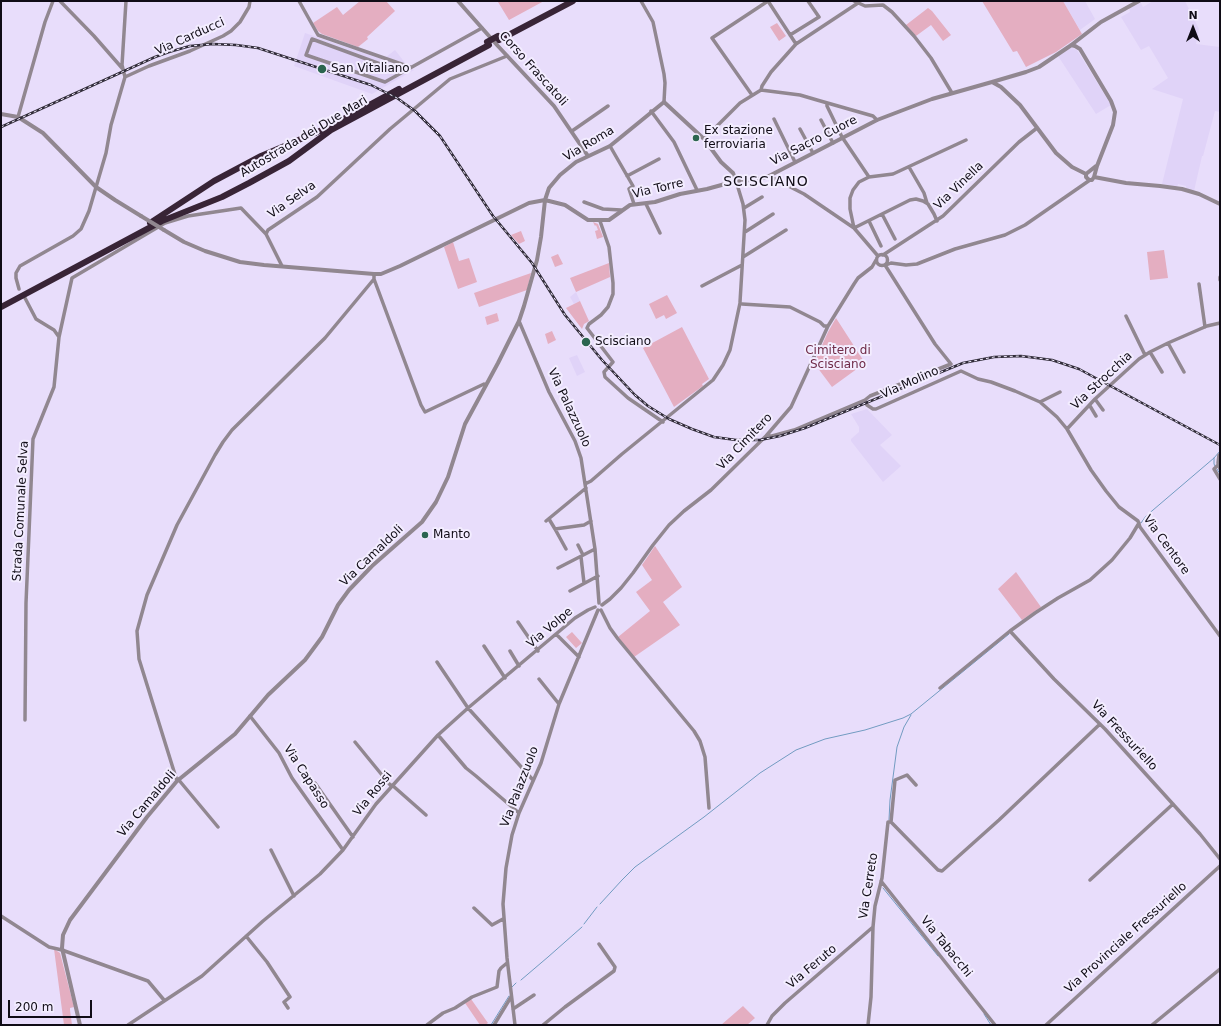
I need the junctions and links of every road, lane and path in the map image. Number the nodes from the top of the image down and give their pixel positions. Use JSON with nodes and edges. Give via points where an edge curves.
{"nodes":[{"id":1,"x":53,"y":1,"type":"edge"},
{"id":2,"x":60,"y":1,"type":"edge"},
{"id":3,"x":126,"y":1,"type":"edge"},
{"id":4,"x":250,"y":1,"type":"edge"},
{"id":5,"x":299,"y":1,"type":"edge"},
{"id":6,"x":458,"y":1,"type":"edge"},
{"id":7,"x":573,"y":1,"type":"edge"},
{"id":8,"x":641,"y":1,"type":"edge"},
{"id":9,"x":768,"y":1,"type":"edge"},
{"id":10,"x":808,"y":1,"type":"edge"},
{"id":11,"x":854,"y":1,"type":"edge"},
{"id":12,"x":1139,"y":1,"type":"edge"},
{"id":13,"x":858,"y":3,"type":"junction"},
{"id":14,"x":882,"y":3,"type":"edge"},
{"id":15,"x":561,"y":5,"type":"edge"},
{"id":16,"x":482,"y":28,"type":"junction"},
{"id":17,"x":790,"y":35,"type":"junction"},
{"id":18,"x":498,"y":40,"type":"junction"},
{"id":19,"x":489,"y":42,"type":"junction"},
{"id":20,"x":1076,"y":43,"type":"junction"},
{"id":21,"x":796,"y":44,"type":"junction"},
{"id":22,"x":507,"y":56,"type":"junction"},
{"id":23,"x":122,"y":68,"type":"junction"},
{"id":24,"x":410,"y":68,"type":"junction"},
{"id":25,"x":402,"y":72,"type":"junction"},
{"id":26,"x":125,"y":77,"type":"junction"},
{"id":27,"x":992,"y":82,"type":"junction"},
{"id":28,"x":761,"y":90,"type":"junction"},
{"id":29,"x":952,"y":93,"type":"junction"},
{"id":30,"x":752,"y":96,"type":"junction"},
{"id":31,"x":664,"y":102,"type":"junction"},
{"id":32,"x":826,"y":103,"type":"junction"},
{"id":33,"x":608,"y":106,"type":"dead end"},
{"id":34,"x":651,"y":111,"type":"junction"},
{"id":35,"x":1,"y":114,"type":"edge"},
{"id":36,"x":18,"y":117,"type":"junction"},
{"id":37,"x":774,"y":119,"type":"dead end"},
{"id":38,"x":821,"y":120,"type":"dead end"},
{"id":39,"x":877,"y":120,"type":"junction"},
{"id":40,"x":1037,"y":128,"type":"junction"},
{"id":41,"x":800,"y":129,"type":"dead end"},
{"id":42,"x":572,"y":131,"type":"junction"},
{"id":43,"x":842,"y":137,"type":"junction"},
{"id":44,"x":704,"y":139,"type":"junction"},
{"id":45,"x":966,"y":140,"type":"dead end"},
{"id":46,"x":833,"y":143,"type":"junction"},
{"id":47,"x":610,"y":146,"type":"junction"},
{"id":48,"x":813,"y":153,"type":"junction"},
{"id":49,"x":588,"y":156,"type":"junction"},
{"id":50,"x":659,"y":159,"type":"dead end"},
{"id":51,"x":795,"y":162,"type":"junction"},
{"id":52,"x":910,"y":166,"type":"junction"},
{"id":53,"x":1097,"y":166,"type":"junction"},
{"id":54,"x":1087,"y":175,"type":"junction"},
{"id":55,"x":627,"y":176,"type":"junction"},
{"id":56,"x":769,"y":176,"type":"junction"},
{"id":57,"x":868,"y":177,"type":"junction"},
{"id":58,"x":1093,"y":177,"type":"junction"},
{"id":59,"x":736,"y":181,"type":"junction"},
{"id":60,"x":1082,"y":185,"type":"junction"},
{"id":61,"x":96,"y":187,"type":"junction"},
{"id":62,"x":697,"y":190,"type":"junction"},
{"id":63,"x":762,"y":197,"type":"dead end"},
{"id":64,"x":545,"y":200,"type":"junction"},
{"id":65,"x":584,"y":202,"type":"dead end"},
{"id":66,"x":634,"y":204,"type":"junction"},
{"id":67,"x":646,"y":204,"type":"junction"},
{"id":68,"x":928,"y":204,"type":"junction"},
{"id":69,"x":1220,"y":204,"type":"edge"},
{"id":70,"x":744,"y":208,"type":"junction"},
{"id":71,"x":621,"y":210,"type":"junction"},
{"id":72,"x":773,"y":214,"type":"dead end"},
{"id":73,"x":882,"y":214,"type":"junction"},
{"id":74,"x":934,"y":214,"type":"junction"},
{"id":75,"x":941,"y":218,"type":"junction"},
{"id":76,"x":600,"y":221,"type":"junction"},
{"id":77,"x":869,"y":221,"type":"junction"},
{"id":78,"x":937,"y":221,"type":"junction"},
{"id":79,"x":854,"y":228,"type":"junction"},
{"id":80,"x":786,"y":230,"type":"dead end"},
{"id":81,"x":745,"y":232,"type":"junction"},
{"id":82,"x":660,"y":233,"type":"dead end"},
{"id":83,"x":266,"y":234,"type":"junction"},
{"id":84,"x":895,"y":239,"type":"dead end"},
{"id":85,"x":881,"y":246,"type":"dead end"},
{"id":86,"x":890,"y":251,"type":"junction"},
{"id":87,"x":883,"y":255,"type":"junction"},
{"id":88,"x":743,"y":257,"type":"junction"},
{"id":89,"x":877,"y":258,"type":"junction"},
{"id":90,"x":888,"y":259,"type":"junction"},
{"id":91,"x":900,"y":264,"type":"junction"},
{"id":92,"x":742,"y":265,"type":"junction"},
{"id":93,"x":884,"y":265,"type":"junction"},
{"id":94,"x":282,"y":266,"type":"junction"},
{"id":95,"x":870,"y":268,"type":"junction"},
{"id":96,"x":374,"y":277,"type":"junction"},
{"id":97,"x":1199,"y":284,"type":"dead end"},
{"id":98,"x":702,"y":286,"type":"dead end"},
{"id":99,"x":20,"y":289,"type":"dead end"},
{"id":100,"x":25,"y":298,"type":"dead end"},
{"id":101,"x":1,"y":303,"type":"edge"},
{"id":102,"x":742,"y":303,"type":"junction"},
{"id":103,"x":1,"y":307,"type":"edge"},
{"id":104,"x":1126,"y":316,"type":"dead end"},
{"id":105,"x":519,"y":321,"type":"junction"},
{"id":106,"x":821,"y":323,"type":"junction"},
{"id":107,"x":1220,"y":323,"type":"edge"},
{"id":108,"x":829,"y":325,"type":"junction"},
{"id":109,"x":1205,"y":327,"type":"junction"},
{"id":110,"x":825,"y":334,"type":"junction"},
{"id":111,"x":59,"y":337,"type":"junction"},
{"id":112,"x":1168,"y":343,"type":"junction"},
{"id":113,"x":1150,"y":352,"type":"junction"},
{"id":114,"x":1146,"y":355,"type":"junction"},
{"id":115,"x":1162,"y":372,"type":"dead end"},
{"id":116,"x":1184,"y":372,"type":"dead end"},
{"id":117,"x":486,"y":385,"type":"junction"},
{"id":118,"x":1060,"y":392,"type":"dead end"},
{"id":119,"x":1095,"y":399,"type":"junction"},
{"id":120,"x":865,"y":400,"type":"junction"},
{"id":121,"x":1040,"y":402,"type":"junction"},
{"id":122,"x":1090,"y":406,"type":"junction"},
{"id":123,"x":1102,"y":410,"type":"dead end"},
{"id":124,"x":1096,"y":416,"type":"dead end"},
{"id":125,"x":663,"y":422,"type":"junction"},
{"id":126,"x":1067,"y":429,"type":"junction"},
{"id":127,"x":766,"y":436,"type":"junction"},
{"id":128,"x":1219,"y":455,"type":"edge"},
{"id":129,"x":1219,"y":467,"type":"edge"},
{"id":130,"x":1220,"y":479,"type":"edge"},
{"id":131,"x":586,"y":486,"type":"junction"},
{"id":132,"x":591,"y":521,"type":"junction"},
{"id":133,"x":1139,"y":523,"type":"junction"},
{"id":134,"x":555,"y":529,"type":"junction"},
{"id":135,"x":578,"y":545,"type":"dead end"},
{"id":136,"x":566,"y":549,"type":"dead end"},
{"id":137,"x":595,"y":549,"type":"junction"},
{"id":138,"x":582,"y":556,"type":"junction"},
{"id":139,"x":558,"y":568,"type":"dead end"},
{"id":140,"x":598,"y":576,"type":"junction"},
{"id":141,"x":584,"y":583,"type":"junction"},
{"id":142,"x":570,"y":591,"type":"dead end"},
{"id":143,"x":600,"y":604,"type":"junction"},
{"id":144,"x":598,"y":609,"type":"junction"},
{"id":145,"x":518,"y":622,"type":"dead end"},
{"id":146,"x":1010,"y":631,"type":"junction"},
{"id":147,"x":556,"y":634,"type":"junction"},
{"id":148,"x":1220,"y":636,"type":"edge"},
{"id":149,"x":484,"y":646,"type":"dead end"},
{"id":150,"x":510,"y":651,"type":"dead end"},
{"id":151,"x":538,"y":651,"type":"junction"},
{"id":152,"x":579,"y":657,"type":"junction"},
{"id":153,"x":437,"y":662,"type":"dead end"},
{"id":154,"x":519,"y":666,"type":"junction"},
{"id":155,"x":505,"y":678,"type":"junction"},
{"id":156,"x":539,"y":679,"type":"dead end"},
{"id":157,"x":940,"y":688,"type":"dead end"},
{"id":158,"x":560,"y":704,"type":"junction"},
{"id":159,"x":468,"y":708,"type":"junction"},
{"id":160,"x":250,"y":716,"type":"junction"},
{"id":161,"x":25,"y":720,"type":"dead end"},
{"id":162,"x":1100,"y":724,"type":"junction"},
{"id":163,"x":438,"y":736,"type":"junction"},
{"id":164,"x":355,"y":742,"type":"dead end"},
{"id":165,"x":178,"y":780,"type":"junction"},
{"id":166,"x":533,"y":780,"type":"junction"},
{"id":167,"x":316,"y":783,"type":"dead end"},
{"id":168,"x":392,"y":785,"type":"junction"},
{"id":169,"x":916,"y":785,"type":"dead end"},
{"id":170,"x":1173,"y":804,"type":"junction"},
{"id":171,"x":709,"y":808,"type":"dead end"},
{"id":172,"x":519,"y":813,"type":"junction"},
{"id":173,"x":426,"y":816,"type":"dead end"},
{"id":174,"x":891,"y":822,"type":"junction"},
{"id":175,"x":218,"y":827,"type":"dead end"},
{"id":176,"x":353,"y":837,"type":"junction"},
{"id":177,"x":270,"y":850,"type":"dead end"},
{"id":178,"x":343,"y":850,"type":"junction"},
{"id":179,"x":1220,"y":859,"type":"edge"},
{"id":180,"x":1220,"y":866,"type":"edge"},
{"id":181,"x":1090,"y":880,"type":"dead end"},
{"id":182,"x":881,"y":882,"type":"junction"},
{"id":183,"x":294,"y":896,"type":"junction"},
{"id":184,"x":474,"y":908,"type":"dead end"},
{"id":185,"x":1,"y":916,"type":"edge"},
{"id":186,"x":503,"y":919,"type":"junction"},
{"id":187,"x":873,"y":927,"type":"junction"},
{"id":188,"x":246,"y":936,"type":"junction"},
{"id":189,"x":599,"y":944,"type":"dead end"},
{"id":190,"x":62,"y":949,"type":"junction"},
{"id":191,"x":507,"y":963,"type":"junction"},
{"id":192,"x":1220,"y":969,"type":"edge"},
{"id":193,"x":534,"y":996,"type":"dead end"},
{"id":194,"x":511,"y":998,"type":"junction"},
{"id":195,"x":164,"y":1000,"type":"junction"},
{"id":196,"x":288,"y":1008,"type":"dead end"},
{"id":197,"x":513,"y":1009,"type":"junction"},
{"id":198,"x":80,"y":1025,"type":"edge"},
{"id":199,"x":128,"y":1025,"type":"edge"},
{"id":200,"x":427,"y":1025,"type":"edge"},
{"id":201,"x":494,"y":1025,"type":"edge"},
{"id":202,"x":515,"y":1025,"type":"edge"},
{"id":203,"x":543,"y":1025,"type":"edge"},
{"id":204,"x":767,"y":1025,"type":"edge"},
{"id":205,"x":868,"y":1025,"type":"edge"},
{"id":206,"x":995,"y":1025,"type":"edge"},
{"id":207,"x":1046,"y":1025,"type":"edge"},
{"id":208,"x":1152,"y":1025,"type":"edge"}],
"edges":[{"from":1,"to":36,"type":"street"},
{"from":2,"to":23,"type":"street"},
{"from":3,"to":23,"type":"street"},
{"from":4,"to":26,"type":"street","name":"Via Carducci","via":[[240,22],[223,36]]},
{"from":5,"to":24,"type":"street","via":[[318,35]]},
{"from":6,"to":16,"type":"street","name":"Corso Frascatoli"},
{"from":7,"to":15,"type":"highway","name":"Autostrada dei Due Mari"},
{"from":8,"to":31,"type":"street","via":[[652,20],[656,35],[666,83]]},
{"from":9,"to":17,"type":"street"},
{"from":9,"to":30,"type":"street","via":[[712,38]]},
{"from":10,"to":17,"type":"street","via":[[819,17]]},
{"from":11,"to":13,"type":"street"},
{"from":12,"to":20,"type":"street","name":"Via Sacro Cuore","via":[[1101,22]]},
{"from":13,"to":14,"type":"street","via":[[865,6]]},
{"from":13,"to":21,"type":"street"},
{"from":14,"to":29,"type":"street","via":[[914,36]]},
{"from":15,"to":18,"type":"highway","name":"Autostrada dei Due Mari"},
{"from":16,"to":19,"type":"street","name":"Corso Frascatoli"},
{"from":16,"to":24,"type":"street"},
{"from":17,"to":21,"type":"street"},
{"from":18,"to":19,"type":"highway","name":"Autostrada dei Due Mari","bridge":true},
{"from":18,"to":22,"type":"street","name":"Corso Frascatoli"},
{"from":19,"to":101,"type":"highway","name":"Autostrada dei Due Mari","via":[[329,127],[261,156],[214,181],[156,220]]},
{"from":19,"to":103,"type":"highway","name":"Autostrada dei Due Mari","via":[[331,130],[284,164],[222,197],[162,221]]},
{"from":20,"to":27,"type":"street","name":"Via Sacro Cuore","via":[[1039,67]]},
{"from":20,"to":53,"type":"street","via":[[1115,112],[1113,125]]},
{"from":21,"to":28,"type":"street","via":[[771,72]]},
{"from":22,"to":42,"type":"street","name":"Corso Frascatoli","via":[[554,106]]},
{"from":22,"to":83,"type":"street","name":"Via Selva","via":[[450,79],[390,129],[317,197],[268,230]]},
{"from":23,"to":26,"type":"street"},
{"from":24,"to":25,"type":"street"},
{"from":25,"to":25,"type":"street","via":[[385,82],[306,54],[312,39]]},
{"from":26,"to":61,"type":"street"},
{"from":27,"to":29,"type":"street","name":"Via Sacro Cuore"},
{"from":27,"to":40,"type":"street","via":[[1010,95]]},
{"from":28,"to":30,"type":"street"},
{"from":28,"to":32,"type":"street","via":[[800,95]]},
{"from":29,"to":39,"type":"street","name":"Via Sacro Cuore"},
{"from":30,"to":44,"type":"street","via":[[732,109]]},
{"from":31,"to":34,"type":"street","name":"Via Roma"},
{"from":31,"to":44,"type":"street"},
{"from":32,"to":39,"type":"street","via":[[873,116]]},
{"from":32,"to":43,"type":"street"},
{"from":33,"to":42,"type":"street"},
{"from":34,"to":47,"type":"street","name":"Via Roma"},
{"from":34,"to":62,"type":"street","via":[[674,142]]},
{"from":35,"to":36,"type":"street"},
{"from":36,"to":61,"type":"street","via":[[51,140]]},
{"from":37,"to":51,"type":"street"},
{"from":38,"to":46,"type":"street"},
{"from":39,"to":43,"type":"street","name":"Via Sacro Cuore"},
{"from":40,"to":54,"type":"street","via":[[1049,146],[1067,163]]},
{"from":40,"to":75,"type":"street","name":"Via Vinella","via":[[1019,142]]},
{"from":41,"to":48,"type":"street"},
{"from":42,"to":49,"type":"street","name":"Corso Frascatoli"},
{"from":43,"to":46,"type":"street","name":"Via Sacro Cuore"},
{"from":43,"to":57,"type":"street"},
{"from":44,"to":59,"type":"street","via":[[733,173]]},
{"from":45,"to":52,"type":"street"},
{"from":46,"to":48,"type":"street","name":"Via Sacro Cuore"},
{"from":47,"to":49,"type":"street","name":"Via Roma"},
{"from":47,"to":55,"type":"street"},
{"from":48,"to":51,"type":"street","name":"Via Sacro Cuore"},
{"from":49,"to":64,"type":"street","name":"Via Roma","via":[[560,175],[549,188]]},
{"from":50,"to":55,"type":"street"},
{"from":51,"to":56,"type":"street","name":"Via Sacro Cuore"},
{"from":52,"to":57,"type":"street","via":[[889,176]]},
{"from":52,"to":68,"type":"street"},
{"from":53,"to":54,"type":"street"},
{"from":53,"to":58,"type":"street"},
{"from":54,"to":58,"type":"street"},
{"from":54,"to":58,"type":"street","via":[[1091,172]]},
{"from":54,"to":60,"type":"street"},
{"from":55,"to":66,"type":"street","via":[[633,186],[629,189]]},
{"from":56,"to":59,"type":"street","name":"Via Sacro Cuore","via":[[750,181]]},
{"from":56,"to":79,"type":"street","via":[[804,194]]},
{"from":57,"to":79,"type":"street","via":[[859,182],[851,194],[850,209]]},
{"from":58,"to":60,"type":"street"},
{"from":58,"to":69,"type":"street","via":[[1182,189]]},
{"from":59,"to":62,"type":"street","name":"Via Torre"},
{"from":59,"to":70,"type":"street"},
{"from":60,"to":91,"type":"street","via":[[1025,225],[1005,235],[962,246],[917,264]]},
{"from":61,"to":94,"type":"street","bridge":true,"via":[[189,244],[218,256]]},
{"from":61,"to":99,"type":"street","via":[[81,229],[20,266],[16,273]]},
{"from":62,"to":67,"type":"street","name":"Via Torre"},
{"from":63,"to":70,"type":"street"},
{"from":64,"to":76,"type":"street","via":[[565,205],[588,220]]},
{"from":64,"to":96,"type":"street","via":[[529,203]]},
{"from":64,"to":105,"type":"street","name":"Via Camaldoli","via":[[537,260]]},
{"from":65,"to":71,"type":"street","via":[[603,209]]},
{"from":66,"to":67,"type":"street","name":"Via Torre"},
{"from":66,"to":71,"type":"street","name":"Via Torre"},
{"from":67,"to":82,"type":"street"},
{"from":68,"to":73,"type":"street","via":[[920,199],[913,199]]},
{"from":68,"to":74,"type":"street"},
{"from":70,"to":81,"type":"street"},
{"from":71,"to":76,"type":"street","name":"Via Torre","via":[[609,220]]},
{"from":72,"to":81,"type":"street"},
{"from":73,"to":77,"type":"street"},
{"from":73,"to":84,"type":"street"},
{"from":74,"to":75,"type":"street"},
{"from":74,"to":78,"type":"street"},
{"from":75,"to":78,"type":"street","name":"Via Vinella"},
{"from":76,"to":125,"type":"street","via":[[609,246],[613,294],[608,308],[586,328],[613,362],[604,372],[605,377]]},
{"from":77,"to":79,"type":"street"},
{"from":77,"to":85,"type":"street"},
{"from":78,"to":86,"type":"street","name":"Via Vinella"},
{"from":79,"to":89,"type":"street"},
{"from":80,"to":88,"type":"street"},
{"from":81,"to":88,"type":"street"},
{"from":83,"to":94,"type":"street","name":"Via Selva"},
{"from":83,"to":111,"type":"street","name":"Strada Comunale Selva","via":[[241,208],[188,216],[165,223],[72,278]]},
{"from":86,"to":87,"type":"street","name":"Via Vinella"},
{"from":86,"to":90,"type":"street"},
{"from":87,"to":89,"type":"street"},
{"from":87,"to":90,"type":"street"},
{"from":88,"to":92,"type":"street"},
{"from":89,"to":93,"type":"street","via":[[877,263]]},
{"from":89,"to":95,"type":"street","name":"Via Cimitero"},
{"from":90,"to":91,"type":"street"},
{"from":90,"to":93,"type":"street"},
{"from":91,"to":93,"type":"street"},
{"from":92,"to":98,"type":"street"},
{"from":92,"to":102,"type":"street"},
{"from":93,"to":95,"type":"street"},
{"from":93,"to":120,"type":"street","name":"Via Molino","via":[[932,340],[952,364]]},
{"from":94,"to":96,"type":"street"},
{"from":95,"to":108,"type":"street","name":"Via Cimitero","via":[[858,278]]},
{"from":96,"to":117,"type":"street","via":[[421,405],[426,412]]},
{"from":96,"to":165,"type":"street","via":[[325,338],[223,442],[177,525],[147,595],[137,631],[138,659]]},
{"from":97,"to":109,"type":"street"},
{"from":100,"to":111,"type":"street","via":[[36,319],[54,330]]},
{"from":102,"to":106,"type":"street","via":[[790,307]]},
{"from":102,"to":125,"type":"street","via":[[724,365],[713,380]]},
{"from":104,"to":114,"type":"street"},
{"from":105,"to":117,"type":"street","name":"Via Camaldoli"},
{"from":105,"to":131,"type":"street","name":"Via Palazzuolo","via":[[549,392],[575,441]]},
{"from":106,"to":108,"type":"street","via":[[824,326]]},
{"from":106,"to":110,"type":"street"},
{"from":107,"to":109,"type":"street","name":"Via Strocchia"},
{"from":108,"to":110,"type":"street","name":"Via Cimitero"},
{"from":109,"to":112,"type":"street","name":"Via Strocchia"},
{"from":110,"to":127,"type":"street","name":"Via Cimitero","via":[[791,407]]},
{"from":111,"to":161,"type":"street","name":"Strada Comunale Selva","via":[[54,387],[33,439],[26,603]]},
{"from":112,"to":113,"type":"street","name":"Via Strocchia"},
{"from":112,"to":116,"type":"street"},
{"from":113,"to":114,"type":"street","name":"Via Strocchia"},
{"from":113,"to":115,"type":"street"},
{"from":114,"to":119,"type":"street","name":"Via Strocchia"},
{"from":117,"to":160,"type":"street","name":"Via Camaldoli","via":[[465,424],[441,493],[427,515],[349,590],[310,654]]},
{"from":118,"to":121,"type":"street"},
{"from":119,"to":122,"type":"street","name":"Via Strocchia"},
{"from":119,"to":123,"type":"street"},
{"from":120,"to":121,"type":"street","name":"Via Molino","via":[[868,407],[876,409],[961,371]]},
{"from":120,"to":127,"type":"street","via":[[794,430]]},
{"from":121,"to":126,"type":"street","name":"Via Molino"},
{"from":122,"to":124,"type":"street"},
{"from":122,"to":126,"type":"street","name":"Via Strocchia"},
{"from":125,"to":131,"type":"street"},
{"from":126,"to":133,"type":"street","name":"Via Centore","via":[[1106,491],[1119,507]]},
{"from":127,"to":143,"type":"street","name":"Via Cimitero","via":[[712,490],[669,525],[621,588],[610,599]]},
{"from":128,"to":129,"type":"street"},
{"from":129,"to":130,"type":"street","via":[[1214,469]]},
{"from":131,"to":132,"type":"street","name":"Via Palazzuolo"},
{"from":131,"to":134,"type":"street","via":[[547,520]]},
{"from":132,"to":134,"type":"street","via":[[584,525]]},
{"from":132,"to":137,"type":"street","name":"Via Palazzuolo"},
{"from":133,"to":146,"type":"street","via":[[1112,560],[1090,580],[1058,598]]},
{"from":133,"to":148,"type":"street","name":"Via Centore"},
{"from":134,"to":136,"type":"street"},
{"from":135,"to":138,"type":"street"},
{"from":137,"to":138,"type":"street"},
{"from":137,"to":140,"type":"street","name":"Via Palazzuolo"},
{"from":138,"to":139,"type":"street"},
{"from":138,"to":141,"type":"street"},
{"from":140,"to":141,"type":"street"},
{"from":140,"to":143,"type":"street","name":"Via Palazzuolo"},
{"from":141,"to":142,"type":"street"},
{"from":143,"to":144,"type":"street","name":"Via Palazzuolo","via":[[602,608]]},
{"from":143,"to":144,"type":"street","name":"Via Cimitero","via":[[596,605]]},
{"from":144,"to":147,"type":"street","name":"Via Volpe","via":[[588,610]]},
{"from":144,"to":152,"type":"street","name":"Via Palazzuolo"},
{"from":144,"to":171,"type":"street","via":[[618,639],[700,741],[705,757]]},
{"from":145,"to":151,"type":"street"},
{"from":146,"to":157,"type":"street"},
{"from":146,"to":162,"type":"street","name":"Via Fressuriello"},
{"from":147,"to":151,"type":"street","name":"Via Volpe"},
{"from":147,"to":152,"type":"street"},
{"from":149,"to":155,"type":"street"},
{"from":150,"to":154,"type":"street"},
{"from":151,"to":154,"type":"street","name":"Via Volpe"},
{"from":152,"to":158,"type":"street","name":"Via Palazzuolo"},
{"from":153,"to":159,"type":"street"},
{"from":154,"to":155,"type":"street","name":"Via Rossi"},
{"from":155,"to":159,"type":"street","name":"Via Rossi"},
{"from":156,"to":158,"type":"street"},
{"from":158,"to":166,"type":"street","name":"Via Palazzuolo"},
{"from":159,"to":163,"type":"street","name":"Via Rossi"},
{"from":159,"to":166,"type":"street"},
{"from":160,"to":165,"type":"street","name":"Via Camaldoli","via":[[235,734]]},
{"from":160,"to":178,"type":"street","name":"Via Capasso","via":[[279,753],[292,778]]},
{"from":162,"to":170,"type":"street","name":"Via Fressuriello"},
{"from":162,"to":174,"type":"street","via":[[942,871],[938,870]]},
{"from":163,"to":168,"type":"street","name":"Via Rossi"},
{"from":163,"to":172,"type":"street","via":[[466,768]]},
{"from":164,"to":168,"type":"street"},
{"from":165,"to":175,"type":"street"},
{"from":165,"to":190,"type":"street","name":"Via Camaldoli","via":[[70,920],[63,935]]},
{"from":166,"to":172,"type":"street","name":"Via Palazzuolo"},
{"from":167,"to":176,"type":"street"},
{"from":168,"to":173,"type":"street"},
{"from":168,"to":176,"type":"street","name":"Via Rossi","via":[[366,816]]},
{"from":169,"to":174,"type":"street","name":"Via Cerreto","via":[[907,775],[895,780]]},
{"from":170,"to":179,"type":"street","name":"Via Fressuriello"},
{"from":170,"to":181,"type":"street"},
{"from":172,"to":186,"type":"street","name":"Via Palazzuolo","via":[[506,868]]},
{"from":174,"to":182,"type":"street","name":"Via Cerreto","via":[[888,822]]},
{"from":176,"to":178,"type":"street","name":"Via Rossi"},
{"from":177,"to":183,"type":"street"},
{"from":178,"to":183,"type":"street","name":"Via Rossi"},
{"from":180,"to":207,"type":"street","name":"Via Provinciale Fressuriello"},
{"from":182,"to":187,"type":"street","name":"Via Cerreto"},
{"from":182,"to":206,"type":"street","name":"Via Tabacchi"},
{"from":183,"to":188,"type":"street","name":"Via Rossi"},
{"from":184,"to":186,"type":"street","via":[[492,925]]},
{"from":185,"to":190,"type":"street","via":[[49,946]]},
{"from":186,"to":191,"type":"street","name":"Via Palazzuolo"},
{"from":187,"to":204,"type":"street","name":"Via Feruto","via":[[785,1003]]},
{"from":187,"to":205,"type":"street","name":"Via Cerreto"},
{"from":188,"to":195,"type":"street","name":"Via Rossi","via":[[202,976]]},
{"from":188,"to":196,"type":"street","via":[[290,997],[284,1002]]},
{"from":189,"to":203,"type":"street","via":[[615,967],[614,971]]},
{"from":190,"to":195,"type":"street","via":[[148,981]]},
{"from":190,"to":198,"type":"street"},
{"from":191,"to":194,"type":"street","name":"Via Palazzuolo"},
{"from":191,"to":200,"type":"street","via":[[499,971],[497,987],[472,997]]},
{"from":192,"to":208,"type":"street"},
{"from":193,"to":197,"type":"street"},
{"from":194,"to":197,"type":"street","name":"Via Palazzuolo"},
{"from":194,"to":201,"type":"street"},
{"from":195,"to":199,"type":"street","name":"Via Rossi"},
{"from":197,"to":202,"type":"street","name":"Via Palazzuolo"}]}
